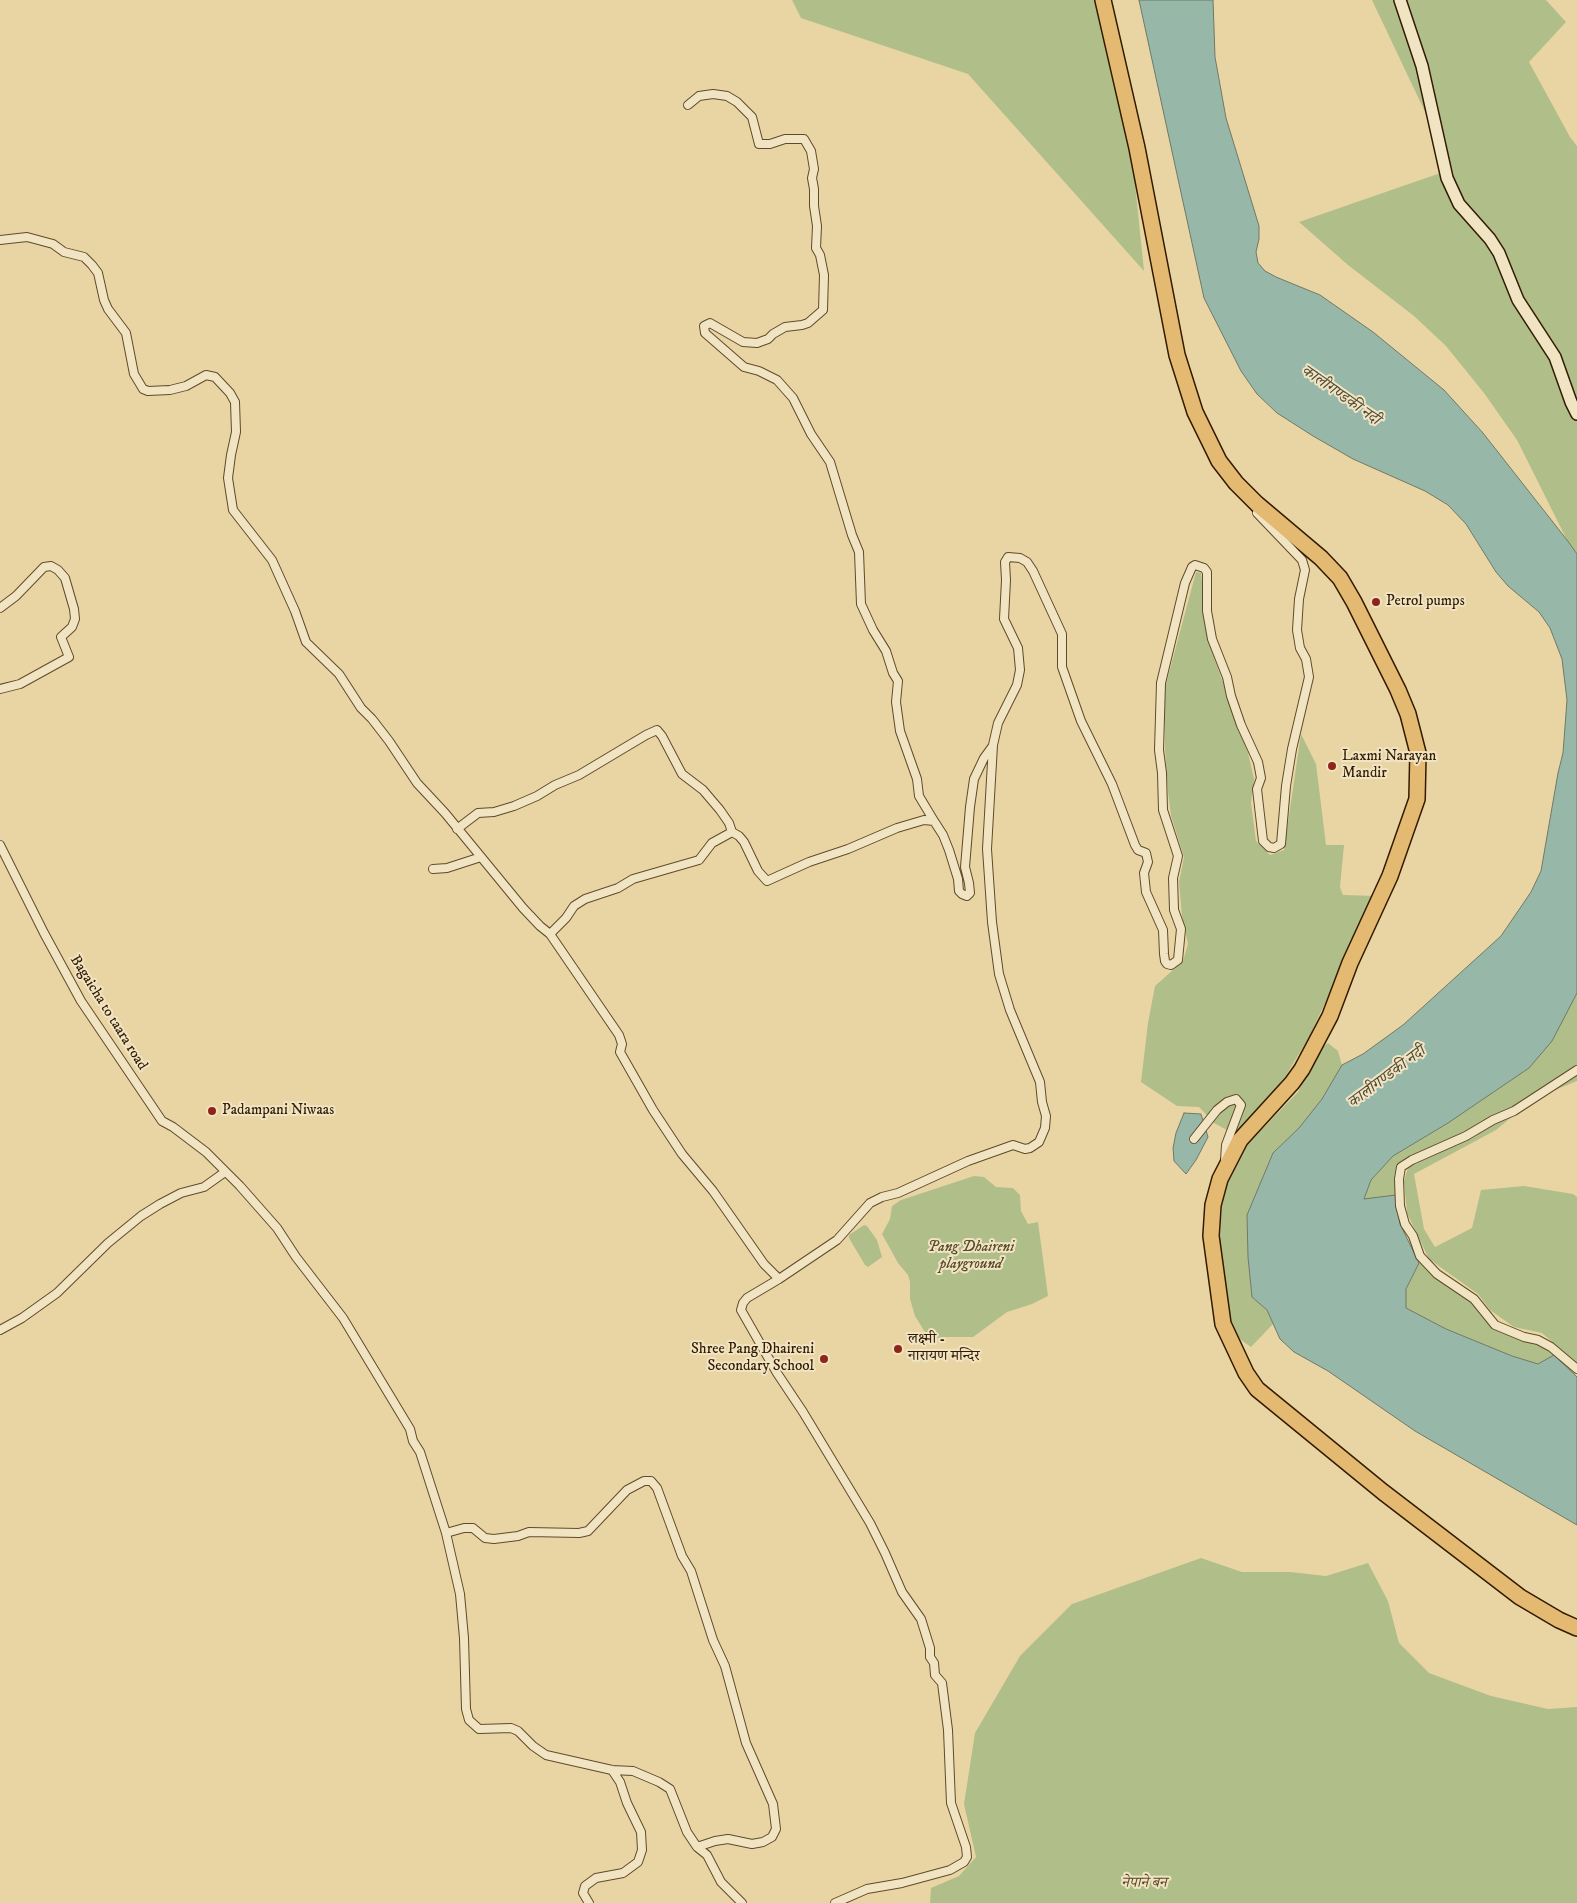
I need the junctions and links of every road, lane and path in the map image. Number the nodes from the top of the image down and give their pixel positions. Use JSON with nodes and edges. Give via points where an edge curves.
{"nodes":[{"id":1,"x":1103,"y":0,"type":"edge"},
{"id":2,"x":1400,"y":0,"type":"edge"},
{"id":3,"x":688,"y":105,"type":"dead end"},
{"id":4,"x":0,"y":240,"type":"edge"},
{"id":5,"x":1577,"y":414,"type":"edge"},
{"id":6,"x":1258,"y":504,"type":"junction"},
{"id":7,"x":0,"y":608,"type":"edge"},
{"id":8,"x":0,"y":689,"type":"edge"},
{"id":9,"x":993,"y":746,"type":"junction"},
{"id":10,"x":934,"y":821,"type":"junction"},
{"id":11,"x":457,"y":829,"type":"junction"},
{"id":12,"x":732,"y":832,"type":"junction"},
{"id":13,"x":0,"y":844,"type":"edge"},
{"id":14,"x":481,"y":857,"type":"junction"},
{"id":15,"x":433,"y":869,"type":"dead end"},
{"id":16,"x":550,"y":934,"type":"junction"},
{"id":17,"x":1577,"y":1070,"type":"edge"},
{"id":18,"x":1194,"y":1139,"type":"dead end"},
{"id":19,"x":225,"y":1172,"type":"junction"},
{"id":20,"x":1220,"y":1178,"type":"junction"},
{"id":21,"x":779,"y":1279,"type":"junction"},
{"id":22,"x":0,"y":1330,"type":"edge"},
{"id":23,"x":1577,"y":1369,"type":"edge"},
{"id":24,"x":446,"y":1533,"type":"junction"},
{"id":25,"x":1577,"y":1628,"type":"edge"},
{"id":26,"x":612,"y":1770,"type":"junction"},
{"id":27,"x":697,"y":1847,"type":"junction"},
{"id":28,"x":589,"y":1903,"type":"edge"},
{"id":29,"x":742,"y":1903,"type":"edge"},
{"id":30,"x":835,"y":1903,"type":"edge"}],
"edges":[{"from":1,"to":6,"type":"highway","via":[[1137,148],[1177,355],[1195,412],[1219,461]]},
{"from":2,"to":5,"type":"street","via":[[1422,66],[1447,178],[1459,204],[1490,239],[1518,300],[1555,357]]},
{"from":3,"to":10,"type":"street","via":[[699,96],[727,96],[749,112],[759,144],[804,139],[811,151],[816,248],[824,275],[823,310],[802,326],[785,327],[757,343],[744,342],[710,323],[704,326],[705,333],[744,366],[777,380],[794,398],[811,434],[830,462],[859,552],[861,604],[898,680],[896,702],[900,731],[919,796]]},
{"from":4,"to":11,"type":"street","via":[[27,237],[52,244],[92,265],[98,273],[108,309],[126,333],[134,374],[143,389],[170,390],[206,375],[215,377],[230,393],[235,402],[236,432],[228,478],[232,510],[272,560],[306,642],[339,674],[360,708],[372,719],[417,783]]},
{"from":6,"to":9,"type":"street","via":[[1253,508],[1302,560],[1306,570],[1299,598],[1297,630],[1309,677],[1292,749],[1281,844],[1274,848],[1264,841],[1257,789],[1261,778],[1258,762],[1241,725],[1212,639],[1207,611],[1207,572],[1195,565],[1185,583],[1160,683],[1163,810],[1178,856],[1174,910],[1181,938],[1180,955],[1175,963],[1171,965],[1165,961],[1163,930],[1146,892],[1146,853],[1138,850],[1112,784],[1084,729],[1062,667],[1062,634],[1034,571],[1027,562],[1015,556],[1008,557],[1005,562],[1004,619],[1018,648],[1020,670],[1017,685],[998,723]]},
{"from":6,"to":20,"type":"highway","via":[[1321,558],[1340,578],[1354,602],[1408,714],[1418,753],[1417,799],[1390,876],[1330,1016],[1292,1084],[1240,1140]]},
{"from":7,"to":8,"type":"street","via":[[44,567],[51,566],[65,578],[75,619],[60,636],[69,658],[20,684]]},
{"from":9,"to":10,"type":"street","via":[[974,779],[965,868],[970,882],[967,896],[959,891],[943,835]]},
{"from":9,"to":21,"type":"street","via":[[987,849],[993,931],[1010,1010],[1040,1082],[1045,1128],[1038,1142],[1030,1148],[1013,1145],[870,1203],[837,1240]]},
{"from":10,"to":12,"type":"street","via":[[924,820],[897,828],[767,882],[758,872],[744,842]]},
{"from":11,"to":12,"type":"street","via":[[478,813],[494,812],[537,796],[594,768],[657,730],[682,774],[703,790],[729,823]]},
{"from":11,"to":14,"type":"street"},
{"from":12,"to":16,"type":"street","via":[[712,843],[699,860],[633,879],[618,888],[585,899],[574,906]]},
{"from":13,"to":19,"type":"street","name":"Bagaicha to taara road","via":[[81,1001],[162,1121],[192,1141]]},
{"from":14,"to":15,"type":"street"},
{"from":14,"to":16,"type":"street","via":[[523,908]]},
{"from":16,"to":21,"type":"street","via":[[619,1035],[620,1052],[682,1154],[713,1191],[764,1264]]},
{"from":17,"to":23,"type":"street","via":[[1514,1111],[1412,1160],[1401,1167],[1399,1179],[1400,1206],[1420,1256],[1437,1274],[1474,1299],[1495,1325],[1538,1340]]},
{"from":18,"to":20,"type":"street","via":[[1227,1102],[1236,1099],[1241,1104],[1226,1145]]},
{"from":19,"to":22,"type":"street","via":[[204,1187],[181,1194],[141,1216],[57,1292]]},
{"from":19,"to":24,"type":"street","name":"Bagaicha to taara road","via":[[277,1228],[357,1340],[410,1429]]},
{"from":20,"to":25,"type":"highway","via":[[1213,1206],[1211,1236],[1223,1324],[1257,1389],[1383,1492],[1520,1597]]},
{"from":21,"to":30,"type":"street","via":[[747,1298],[742,1310],[870,1523],[902,1592],[921,1618],[935,1675],[942,1683],[951,1802],[967,1857],[950,1870],[867,1889]]},
{"from":24,"to":26,"type":"street","name":"Bagaicha to taara road","via":[[460,1594],[466,1709],[472,1725],[488,1730],[511,1728],[546,1755]]},
{"from":24,"to":27,"type":"street","via":[[473,1528],[484,1538],[494,1539],[529,1532],[579,1533],[588,1531],[627,1490],[644,1481],[651,1481],[657,1488],[725,1666],[746,1743],[773,1804],[776,1829],[772,1837],[763,1842],[752,1844],[728,1839]]},
{"from":26,"to":27,"type":"street","via":[[633,1771],[670,1789],[687,1832]]},
{"from":26,"to":28,"type":"street","via":[[641,1832],[642,1850],[638,1862],[623,1873],[596,1878],[585,1886],[583,1893]]},
{"from":27,"to":29,"type":"street","via":[[707,1855],[721,1882]]}]}
